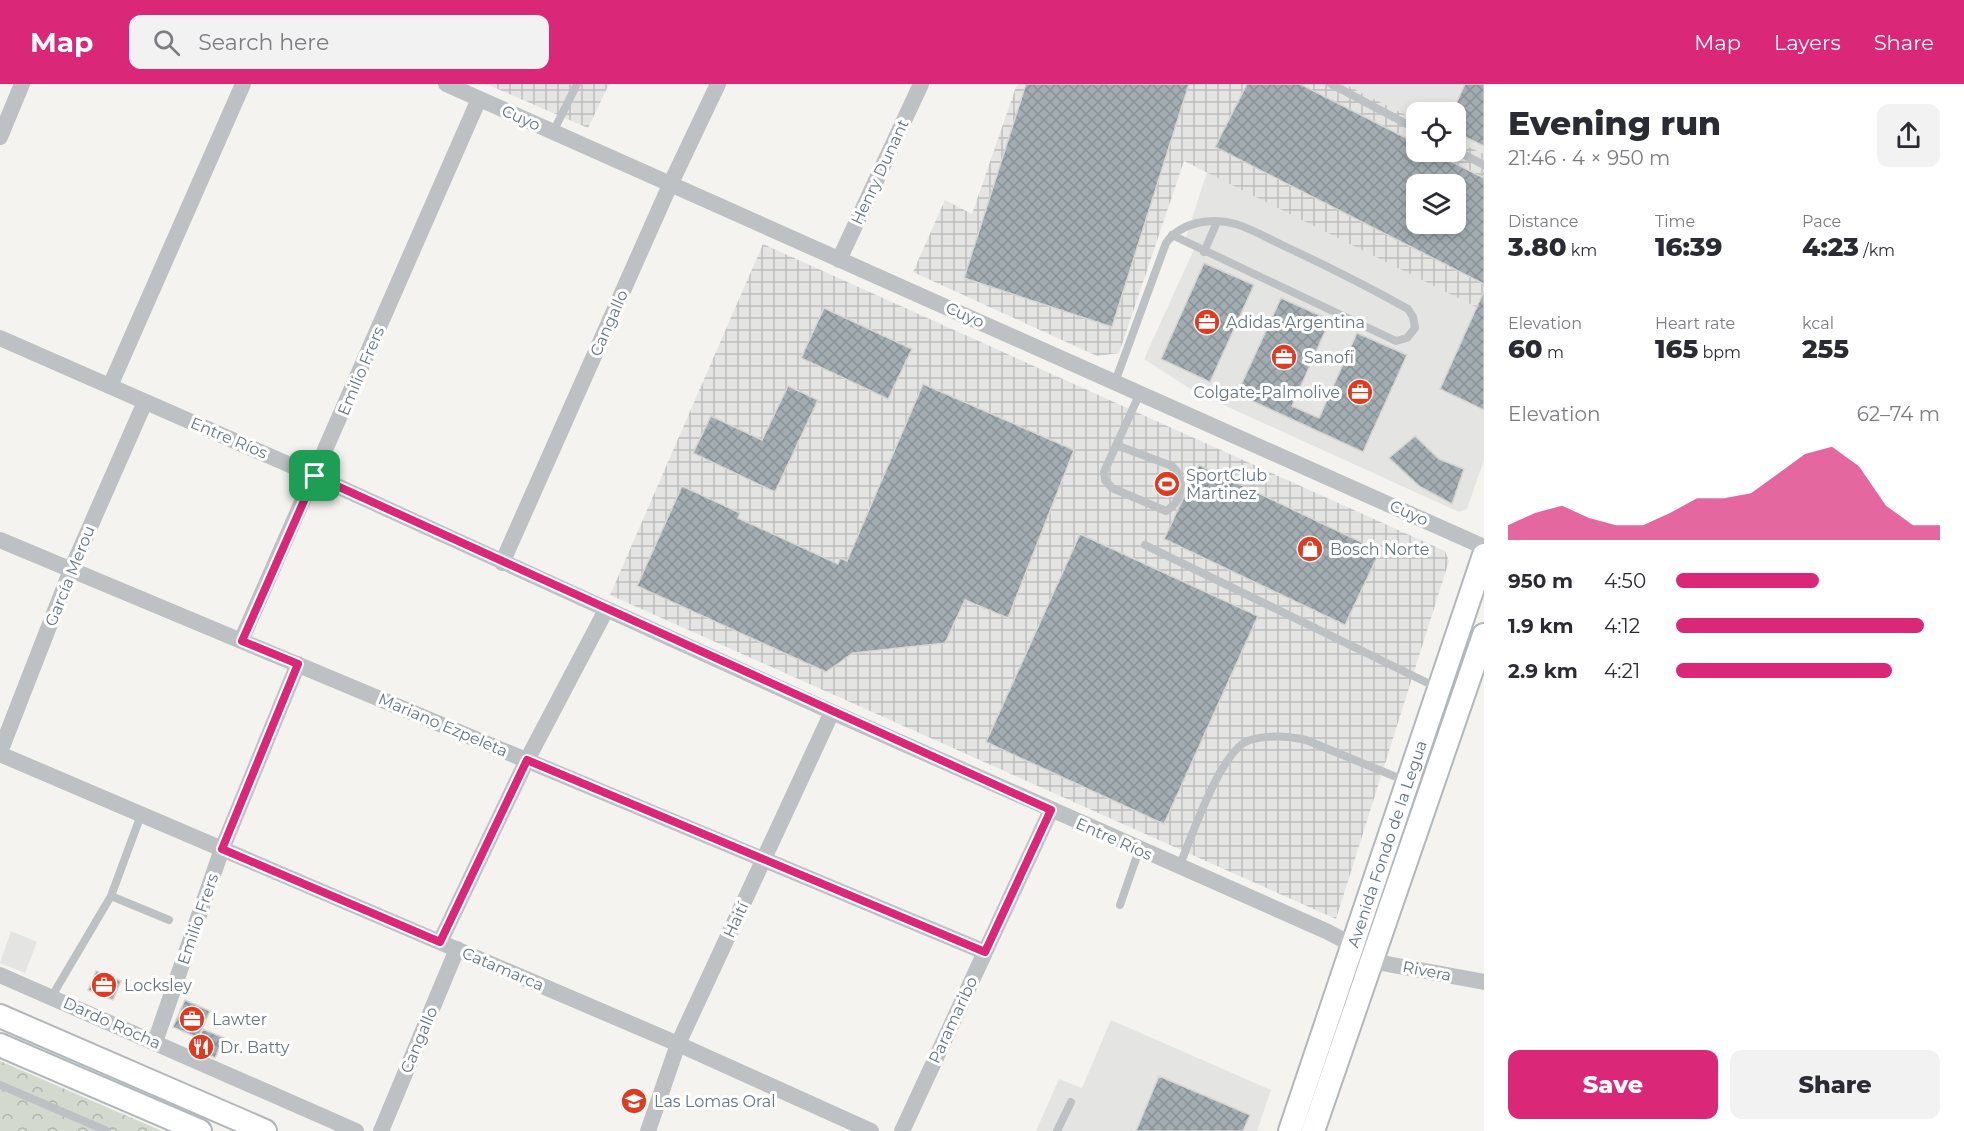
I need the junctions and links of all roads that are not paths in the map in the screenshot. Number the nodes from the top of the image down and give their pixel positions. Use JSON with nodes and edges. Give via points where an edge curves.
{"nodes":[{"id":1,"x":22,"y":84,"type":"edge"},
{"id":2,"x":243,"y":84,"type":"edge"},
{"id":3,"x":446,"y":84,"type":"edge"},
{"id":4,"x":577,"y":84,"type":"edge"},
{"id":5,"x":718,"y":84,"type":"edge"},
{"id":6,"x":921,"y":84,"type":"edge"},
{"id":7,"x":1331,"y":84,"type":"edge"},
{"id":8,"x":479,"y":99,"type":"junction"},
{"id":9,"x":1406,"y":124,"type":"edge"},
{"id":10,"x":554,"y":132,"type":"junction"},
{"id":11,"x":0,"y":137,"type":"edge"},
{"id":12,"x":1466,"y":156,"type":"edge"},
{"id":13,"x":1484,"y":165,"type":"edge"},
{"id":14,"x":670,"y":184,"type":"junction"},
{"id":15,"x":1217,"y":222,"type":"junction"},
{"id":16,"x":1172,"y":235,"type":"junction"},
{"id":17,"x":1204,"y":252,"type":"junction"},
{"id":18,"x":839,"y":260,"type":"junction"},
{"id":19,"x":0,"y":338,"type":"edge"},
{"id":20,"x":1115,"y":382,"type":"junction"},
{"id":21,"x":110,"y":386,"type":"junction"},
{"id":22,"x":1140,"y":393,"type":"junction"},
{"id":23,"x":145,"y":402,"type":"junction"},
{"id":24,"x":1116,"y":445,"type":"junction"},
{"id":25,"x":315,"y":476,"type":"junction"},
{"id":26,"x":0,"y":540,"type":"edge"},
{"id":27,"x":1145,"y":545,"type":"dead end"},
{"id":28,"x":1484,"y":546,"type":"edge"},
{"id":29,"x":1484,"y":555,"type":"edge"},
{"id":30,"x":502,"y":563,"type":"junction"},
{"id":31,"x":71,"y":570,"type":"junction"},
{"id":32,"x":606,"y":610,"type":"junction"},
{"id":33,"x":1484,"y":635,"type":"edge"},
{"id":34,"x":242,"y":641,"type":"junction"},
{"id":35,"x":298,"y":664,"type":"junction"},
{"id":36,"x":1438,"y":688,"type":"junction"},
{"id":37,"x":832,"y":712,"type":"junction"},
{"id":38,"x":0,"y":753,"type":"edge"},
{"id":39,"x":527,"y":760,"type":"junction"},
{"id":40,"x":1407,"y":782,"type":"junction"},
{"id":41,"x":1051,"y":810,"type":"junction"},
{"id":42,"x":141,"y":815,"type":"junction"},
{"id":43,"x":222,"y":849,"type":"junction"},
{"id":44,"x":1138,"y":850,"type":"junction"},
{"id":45,"x":764,"y":859,"type":"junction"},
{"id":46,"x":1179,"y":868,"type":"junction"},
{"id":47,"x":111,"y":896,"type":"junction"},
{"id":48,"x":1120,"y":905,"type":"dead end"},
{"id":49,"x":169,"y":920,"type":"dead end"},
{"id":50,"x":440,"y":942,"type":"junction"},
{"id":51,"x":1351,"y":944,"type":"junction"},
{"id":52,"x":457,"y":949,"type":"junction"},
{"id":53,"x":985,"y":952,"type":"junction"},
{"id":54,"x":1371,"y":961,"type":"junction"},
{"id":55,"x":0,"y":975,"type":"edge"},
{"id":56,"x":1484,"y":982,"type":"edge"},
{"id":57,"x":52,"y":996,"type":"junction"},
{"id":58,"x":0,"y":1016,"type":"edge"},
{"id":59,"x":155,"y":1042,"type":"junction"},
{"id":60,"x":678,"y":1044,"type":"junction"},
{"id":61,"x":0,"y":1045,"type":"edge"},
{"id":62,"x":0,"y":1085,"type":"edge"},
{"id":63,"x":1071,"y":1102,"type":"dead end"},
{"id":64,"x":107,"y":1131,"type":"edge"},
{"id":65,"x":200,"y":1131,"type":"edge"},
{"id":66,"x":265,"y":1131,"type":"edge"},
{"id":67,"x":356,"y":1131,"type":"edge"},
{"id":68,"x":381,"y":1131,"type":"edge"},
{"id":69,"x":648,"y":1131,"type":"edge"},
{"id":70,"x":871,"y":1131,"type":"edge"},
{"id":71,"x":902,"y":1131,"type":"edge"},
{"id":72,"x":1057,"y":1131,"type":"edge"},
{"id":73,"x":1290,"y":1131,"type":"edge"},
{"id":74,"x":1313,"y":1131,"type":"edge"}],
"edges":[{"from":1,"to":11,"type":"street"},
{"from":2,"to":21,"type":"street"},
{"from":3,"to":8,"type":"street","name":"Cuyo"},
{"from":4,"to":10,"type":"lane"},
{"from":5,"to":14,"type":"street","name":"Cangallo"},
{"from":6,"to":18,"type":"street","name":"Henry Dunant"},
{"from":7,"to":9,"type":"lane"},
{"from":8,"to":10,"type":"street","name":"Cuyo"},
{"from":8,"to":25,"type":"street","name":"Emilio Frers"},
{"from":10,"to":14,"type":"street","name":"Cuyo"},
{"from":12,"to":13,"type":"lane"},
{"from":14,"to":18,"type":"street","name":"Cuyo"},
{"from":14,"to":30,"type":"street","name":"Cangallo"},
{"from":15,"to":16,"type":"lane","via":[[1191,223]]},
{"from":15,"to":17,"type":"lane"},
{"from":15,"to":17,"type":"lane","via":[[1236,224],[1348,276],[1408,309],[1415,328],[1407,338],[1395,341]]},
{"from":16,"to":17,"type":"lane"},
{"from":16,"to":20,"type":"lane"},
{"from":18,"to":20,"type":"street","name":"Cuyo"},
{"from":19,"to":21,"type":"street","name":"Entre Ríos"},
{"from":20,"to":22,"type":"street","name":"Cuyo"},
{"from":21,"to":23,"type":"street","name":"Entre Ríos"},
{"from":22,"to":24,"type":"lane"},
{"from":22,"to":28,"type":"street","name":"Cuyo"},
{"from":23,"to":25,"type":"street","name":"Entre Ríos"},
{"from":23,"to":31,"type":"street","name":"García Merou"},
{"from":24,"to":24,"type":"lane","via":[[1172,466],[1178,472],[1182,483],[1173,507],[1166,511],[1112,488],[1104,472]]},
{"from":25,"to":30,"type":"street","name":"Entre Ríos"},
{"from":25,"to":34,"type":"street","name":"Emilio Frers"},
{"from":26,"to":31,"type":"street","name":"Mariano Ezpeleta"},
{"from":27,"to":36,"type":"lane"},
{"from":29,"to":36,"type":"main road","name":"Avenida Fondo de la Legua"},
{"from":30,"to":32,"type":"street","name":"Entre Ríos"},
{"from":31,"to":34,"type":"street","name":"Mariano Ezpeleta"},
{"from":31,"to":38,"type":"street","name":"García Merou"},
{"from":32,"to":37,"type":"street","name":"Entre Ríos"},
{"from":32,"to":39,"type":"street"},
{"from":33,"to":54,"type":"main road","name":"Avenida Fondo de la Legua"},
{"from":34,"to":35,"type":"street","name":"Mariano Ezpeleta"},
{"from":35,"to":39,"type":"street","name":"Mariano Ezpeleta"},
{"from":35,"to":43,"type":"street","name":"Emilio Frers"},
{"from":36,"to":40,"type":"main road","name":"Avenida Fondo de la Legua"},
{"from":37,"to":41,"type":"street","name":"Entre Ríos"},
{"from":37,"to":45,"type":"street","name":"Haití"},
{"from":38,"to":42,"type":"street","name":"Catamarca"},
{"from":39,"to":45,"type":"street","name":"Mariano Ezpeleta"},
{"from":39,"to":50,"type":"street"},
{"from":40,"to":46,"type":"lane","via":[[1306,740],[1289,736],[1248,740],[1224,762]]},
{"from":40,"to":51,"type":"main road","name":"Avenida Fondo de la Legua"},
{"from":41,"to":44,"type":"street","name":"Entre Ríos"},
{"from":41,"to":53,"type":"street","name":"Paramaribo"},
{"from":42,"to":43,"type":"street","name":"Catamarca"},
{"from":42,"to":47,"type":"lane"},
{"from":43,"to":50,"type":"street","name":"Catamarca"},
{"from":43,"to":59,"type":"street","name":"Emilio Frers"},
{"from":44,"to":46,"type":"street","name":"Entre Ríos"},
{"from":44,"to":48,"type":"lane"},
{"from":45,"to":53,"type":"street","name":"Mariano Ezpeleta"},
{"from":45,"to":60,"type":"street","name":"Haití"},
{"from":46,"to":51,"type":"street","name":"Entre Ríos"},
{"from":47,"to":49,"type":"lane"},
{"from":47,"to":57,"type":"lane"},
{"from":50,"to":52,"type":"street","name":"Catamarca"},
{"from":51,"to":54,"type":"street","name":"Entre Ríos"},
{"from":51,"to":73,"type":"main road","name":"Avenida Fondo de la Legua"},
{"from":52,"to":60,"type":"street","name":"Catamarca"},
{"from":52,"to":68,"type":"street","name":"Cangallo"},
{"from":53,"to":71,"type":"street","name":"Paramaribo"},
{"from":54,"to":56,"type":"street","name":"Rivera"},
{"from":54,"to":74,"type":"main road","name":"Avenida Fondo de la Legua"},
{"from":55,"to":57,"type":"street","name":"Dardo Rocha"},
{"from":57,"to":59,"type":"street","name":"Dardo Rocha"},
{"from":58,"to":66,"type":"main road"},
{"from":59,"to":67,"type":"street","name":"Dardo Rocha"},
{"from":60,"to":69,"type":"street","name":"Haití"},
{"from":60,"to":70,"type":"street","name":"Catamarca"},
{"from":61,"to":65,"type":"main road"},
{"from":62,"to":64,"type":"lane"},
{"from":63,"to":72,"type":"lane"}]}
